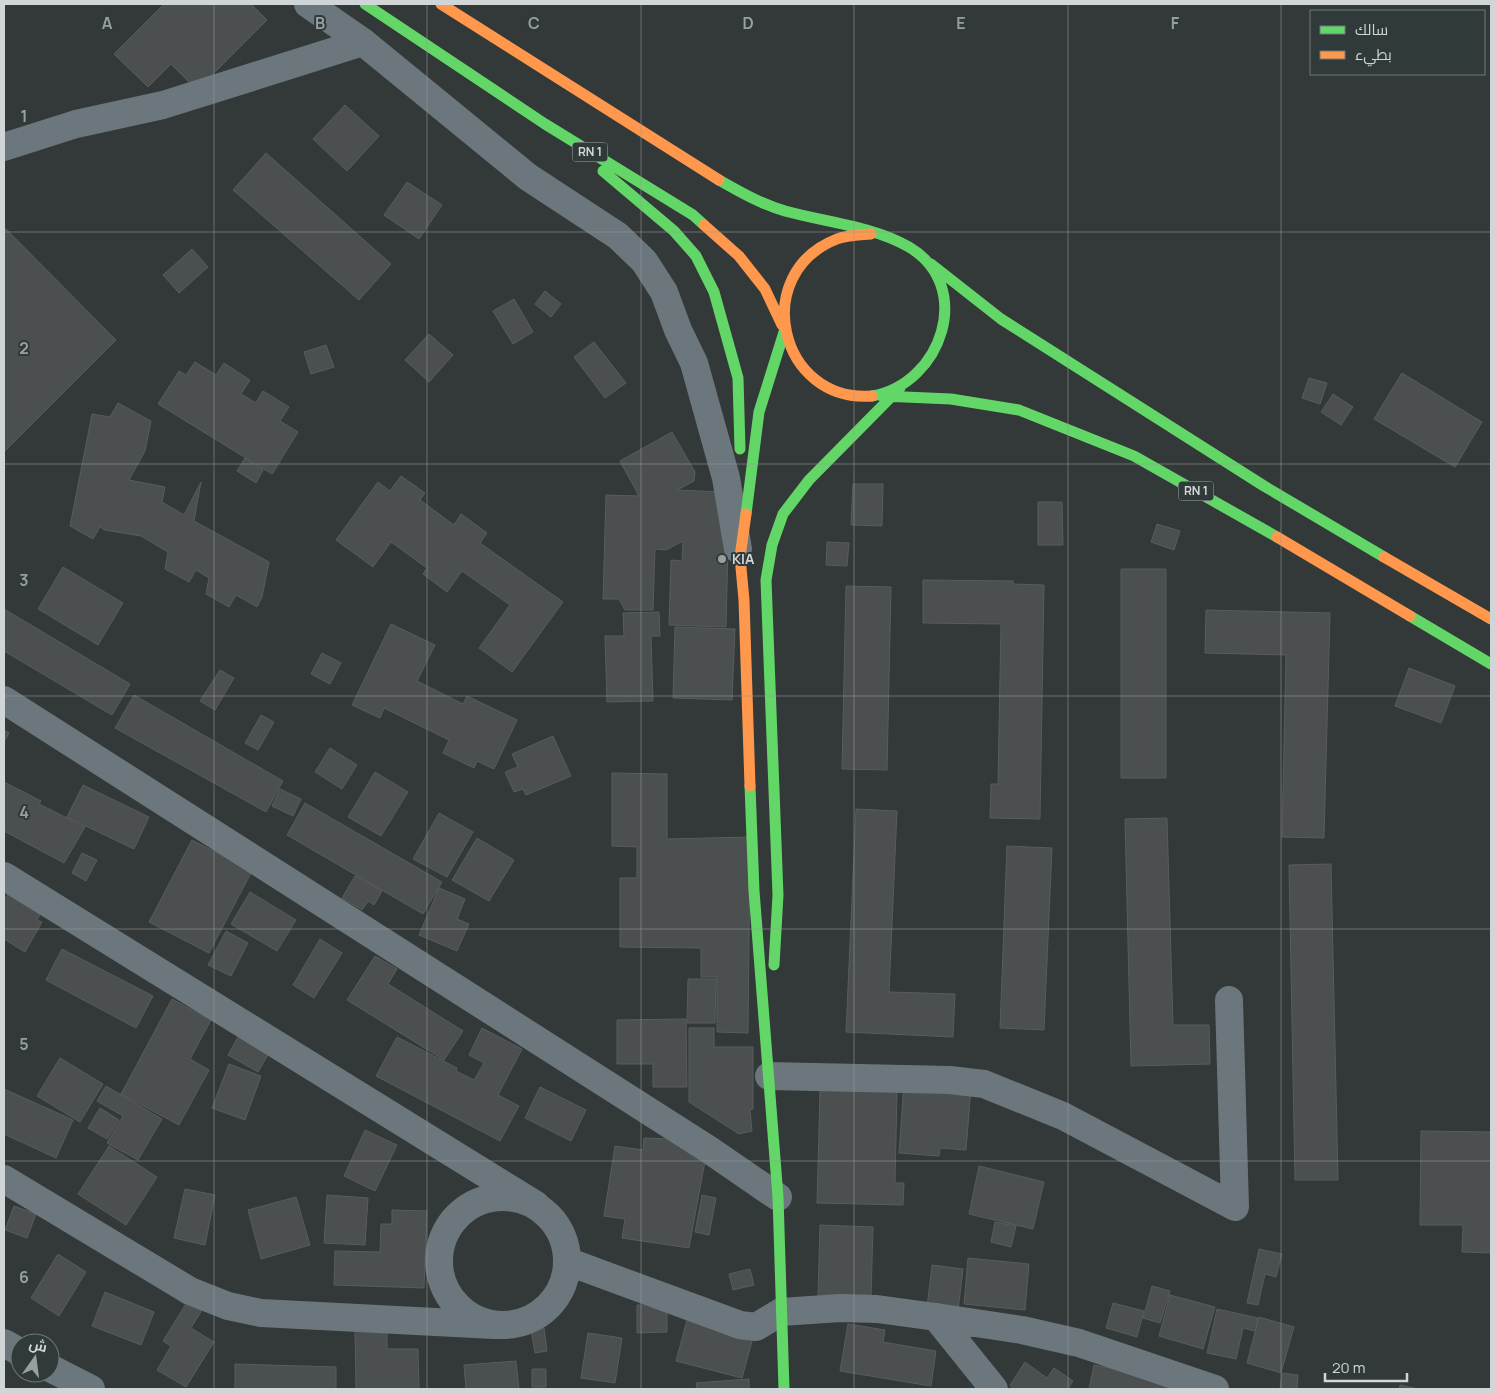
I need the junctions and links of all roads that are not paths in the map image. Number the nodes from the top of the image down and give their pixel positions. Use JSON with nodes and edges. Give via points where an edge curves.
{"nodes":[{"id":1,"x":308,"y":4,"type":"edge"},
{"id":2,"x":365,"y":4,"type":"edge"},
{"id":3,"x":441,"y":4,"type":"edge"},
{"id":4,"x":363,"y":42,"type":"junction"},
{"id":5,"x":545,"y":124,"type":"junction"},
{"id":6,"x":4,"y":147,"type":"edge"},
{"id":7,"x":871,"y":234,"type":"junction"},
{"id":8,"x":922,"y":257,"type":"junction"},
{"id":9,"x":785,"y":329,"type":"junction"},
{"id":10,"x":900,"y":388,"type":"junction"},
{"id":11,"x":873,"y":396,"type":"junction"},
{"id":12,"x":890,"y":397,"type":"junction"},
{"id":13,"x":740,"y":558,"type":"junction"},
{"id":14,"x":1491,"y":619,"type":"edge"},
{"id":15,"x":1491,"y":664,"type":"edge"},
{"id":16,"x":4,"y":700,"type":"edge"},
{"id":17,"x":4,"y":876,"type":"edge"},
{"id":18,"x":1229,"y":1000,"type":"dead end"},
{"id":19,"x":769,"y":1065,"type":"junction"},
{"id":20,"x":4,"y":1179,"type":"edge"},
{"id":21,"x":778,"y":1197,"type":"junction"},
{"id":22,"x":536,"y":1205,"type":"junction"},
{"id":23,"x":569,"y":1262,"type":"junction"},
{"id":24,"x":781,"y":1312,"type":"junction"},
{"id":25,"x":936,"y":1317,"type":"junction"},
{"id":26,"x":494,"y":1325,"type":"junction"},
{"id":27,"x":60,"y":1373,"type":"edge"},
{"id":28,"x":91,"y":1389,"type":"edge"},
{"id":29,"x":784,"y":1389,"type":"edge"},
{"id":30,"x":994,"y":1389,"type":"edge"},
{"id":31,"x":1215,"y":1389,"type":"edge"}],
"edges":[{"from":1,"to":4,"type":"street"},
{"from":2,"to":5,"type":"main road","number":"RN 1"},
{"from":3,"to":7,"type":"main road","number":"RN 1","via":[[697,168],[765,205]]},
{"from":4,"to":6,"type":"street","via":[[163,105],[76,124]]},
{"from":4,"to":13,"type":"street","via":[[528,176],[618,236],[644,261],[664,292],[696,372],[726,478]]},
{"from":5,"to":9,"type":"main road","number":"RN 1","via":[[693,215],[739,256],[764,289]]},
{"from":5,"to":13,"type":"main road","via":[[640,200],[674,232],[696,256],[714,292],[738,378]]},
{"from":7,"to":8,"type":"main road","number":"RN 1","via":[[898,241]]},
{"from":7,"to":9,"type":"main road","number":"RN 1","via":[[836,238],[812,252],[796,270],[785,296]]},
{"from":8,"to":10,"type":"main road","number":"RN 1","via":[[938,281],[946,308],[938,348],[923,371]]},
{"from":8,"to":14,"type":"main road","number":"RN 1","via":[[1001,319],[1264,486]]},
{"from":9,"to":11,"type":"main road","number":"RN 1","via":[[791,351],[819,383],[845,394]]},
{"from":9,"to":13,"type":"main road","via":[[759,412]]},
{"from":10,"to":11,"type":"main road","number":"RN 1"},
{"from":10,"to":12,"type":"main road"},
{"from":11,"to":12,"type":"main road","number":"RN 1"},
{"from":12,"to":15,"type":"main road","number":"RN 1","via":[[951,399],[1019,410],[1134,456]]},
{"from":12,"to":19,"type":"main road","via":[[809,480],[784,514],[772,545],[766,580],[778,895]]},
{"from":13,"to":19,"type":"main road","via":[[754,891]]},
{"from":16,"to":21,"type":"street"},
{"from":17,"to":22,"type":"street"},
{"from":18,"to":19,"type":"street","via":[[1235,1207],[1063,1116],[984,1084]]},
{"from":19,"to":21,"type":"main road"},
{"from":20,"to":26,"type":"street","via":[[190,1291],[228,1306],[261,1313]]},
{"from":21,"to":24,"type":"main road"},
{"from":22,"to":23,"type":"street","via":[[554,1220],[565,1240]]},
{"from":22,"to":26,"type":"street","via":[[502,1197],[473,1204],[455,1218],[443,1237],[438,1259],[440,1274],[452,1301],[469,1316]]},
{"from":23,"to":24,"type":"street","via":[[740,1325],[756,1327]]},
{"from":23,"to":26,"type":"street","via":[[561,1290],[538,1317],[516,1325]]},
{"from":24,"to":25,"type":"street","via":[[876,1309]]},
{"from":24,"to":29,"type":"main road"},
{"from":25,"to":30,"type":"street"},
{"from":25,"to":31,"type":"street","via":[[1022,1330],[1079,1343]]},
{"from":27,"to":28,"type":"street"}]}
